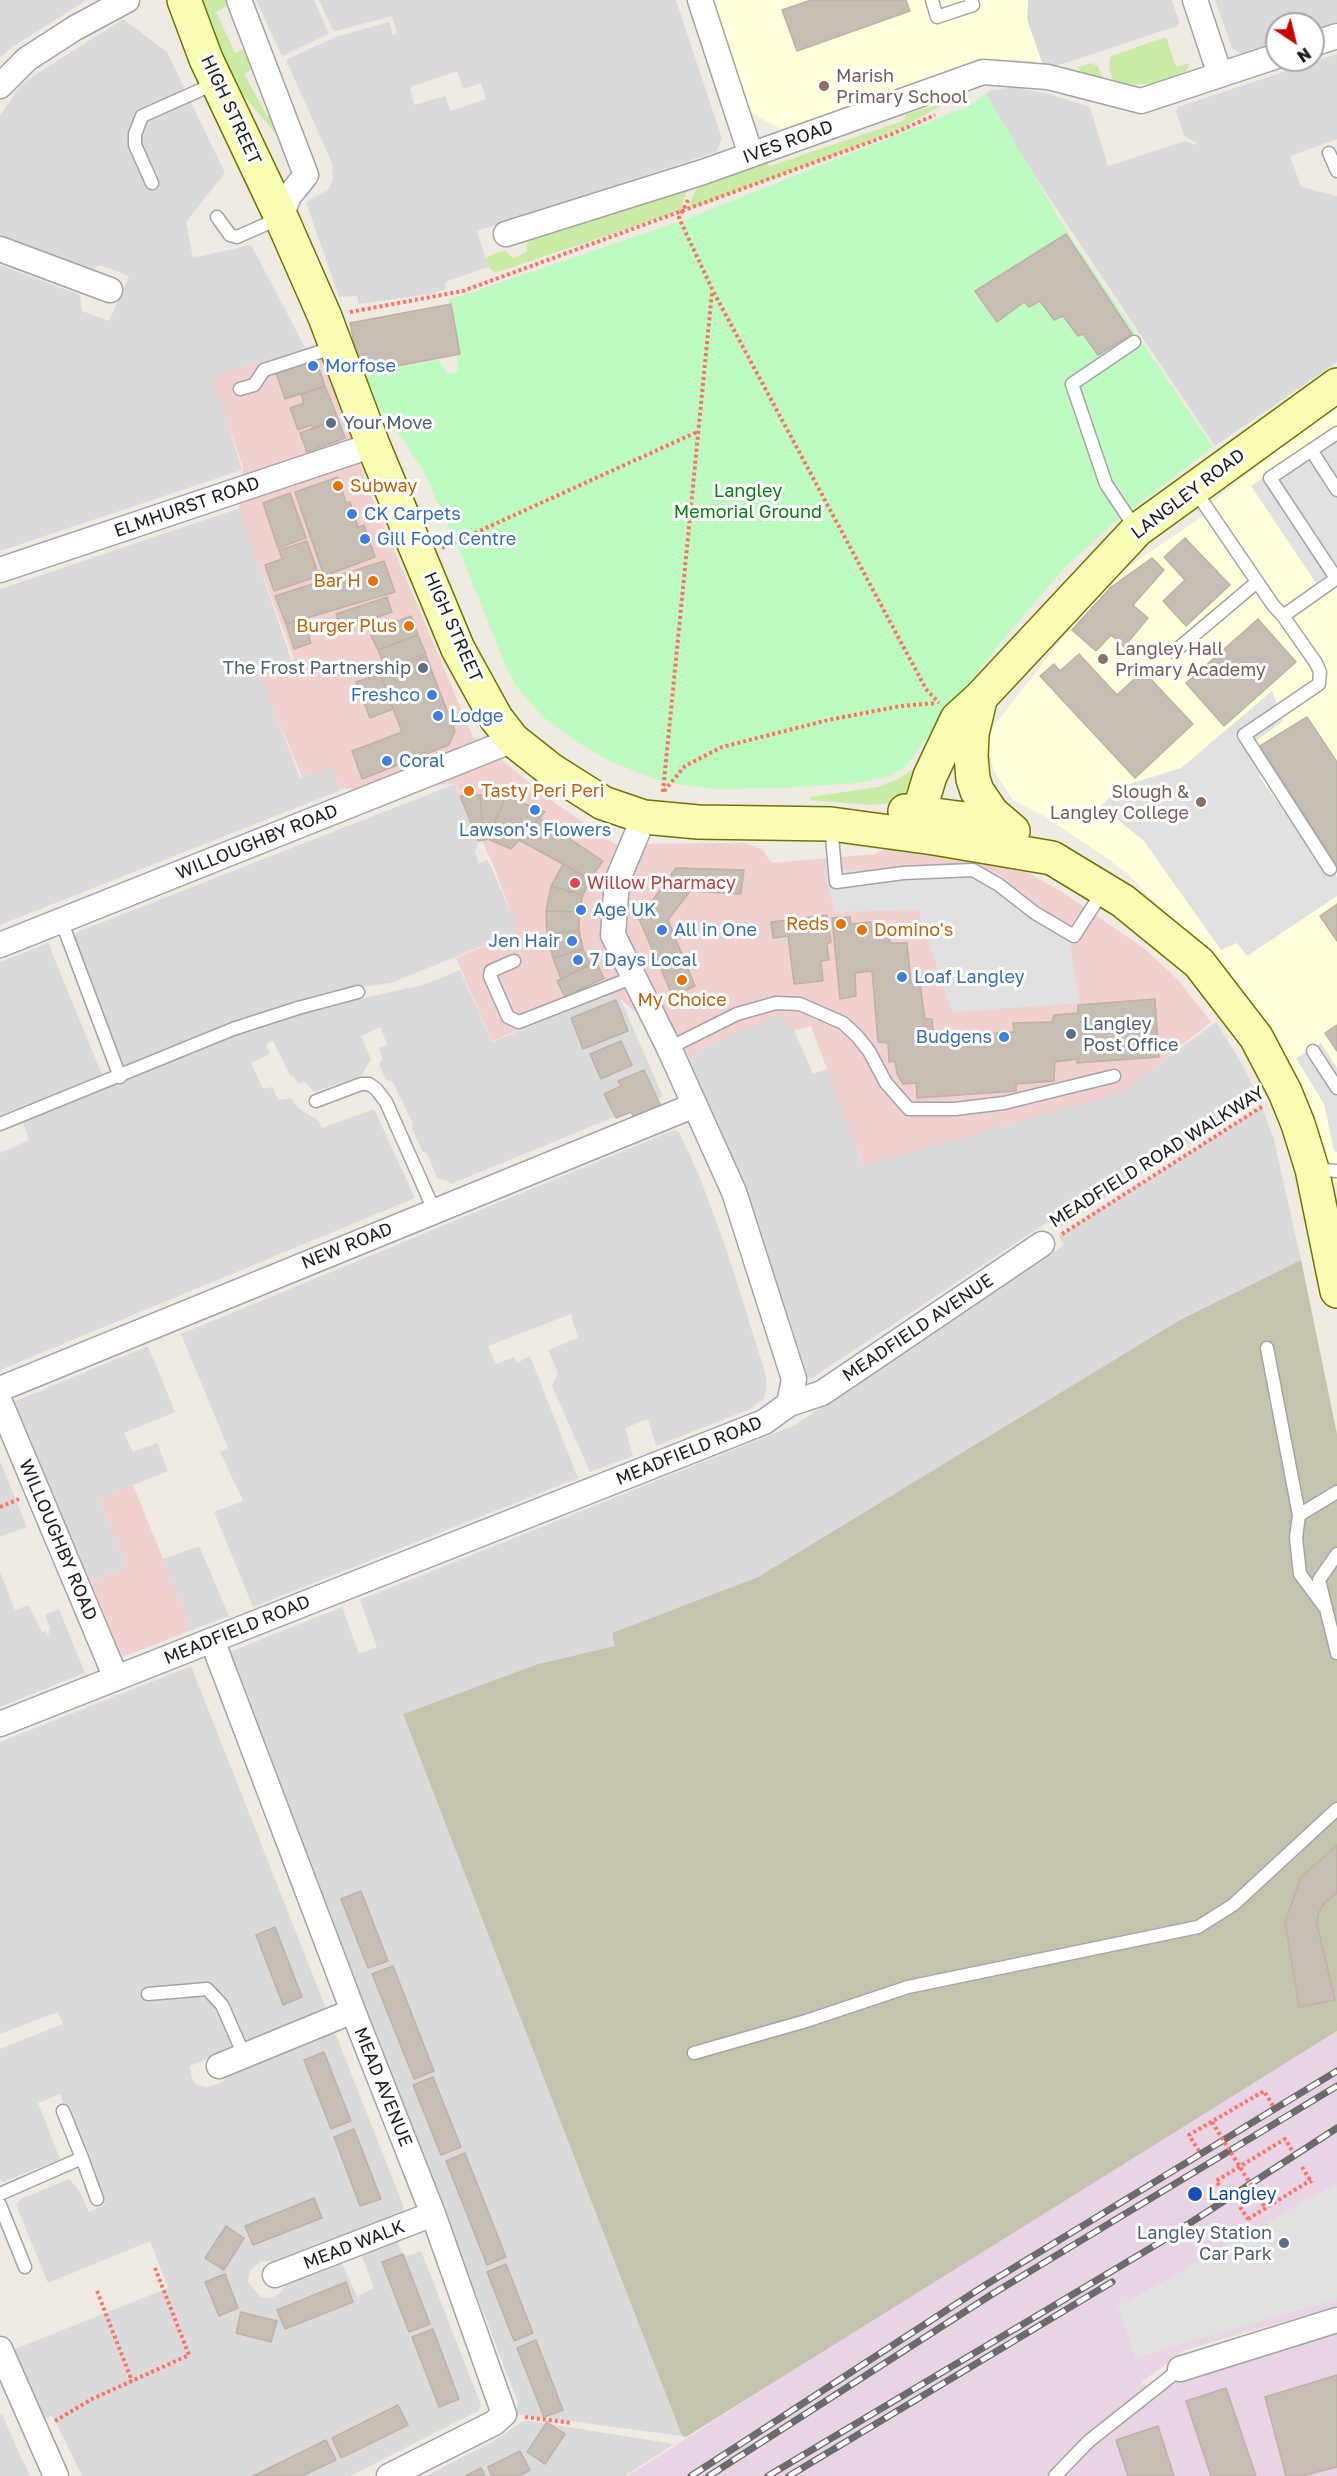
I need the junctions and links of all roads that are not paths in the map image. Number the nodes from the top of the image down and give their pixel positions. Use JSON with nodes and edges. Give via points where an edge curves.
{"nodes":[{"id":1,"x":127,"y":0,"type":"edge"},
{"id":2,"x":184,"y":0,"type":"edge"},
{"id":3,"x":239,"y":0,"type":"edge"},
{"id":4,"x":700,"y":0,"type":"edge"},
{"id":5,"x":932,"y":0,"type":"edge"},
{"id":6,"x":971,"y":0,"type":"edge"},
{"id":7,"x":1195,"y":0,"type":"edge"},
{"id":8,"x":1265,"y":60,"type":"edge"},
{"id":9,"x":1220,"y":75,"type":"junction"},
{"id":10,"x":217,"y":82,"type":"junction"},
{"id":11,"x":0,"y":86,"type":"edge"},
{"id":12,"x":1329,"y":153,"type":"dead end"},
{"id":13,"x":751,"y":155,"type":"junction"},
{"id":14,"x":1337,"y":171,"type":"edge"},
{"id":15,"x":152,"y":183,"type":"dead end"},
{"id":16,"x":285,"y":206,"type":"junction"},
{"id":17,"x":217,"y":217,"type":"dead end"},
{"id":18,"x":517,"y":236,"type":"dead end"},
{"id":19,"x":0,"y":249,"type":"edge"},
{"id":20,"x":110,"y":290,"type":"dead end"},
{"id":21,"x":330,"y":332,"type":"junction"},
{"id":22,"x":1134,"y":342,"type":"dead end"},
{"id":23,"x":1337,"y":385,"type":"edge"},
{"id":24,"x":240,"y":389,"type":"dead end"},
{"id":25,"x":1337,"y":433,"type":"edge"},
{"id":26,"x":374,"y":445,"type":"junction"},
{"id":27,"x":1311,"y":450,"type":"junction"},
{"id":28,"x":1193,"y":488,"type":"junction"},
{"id":29,"x":1337,"y":490,"type":"edge"},
{"id":30,"x":1137,"y":530,"type":"junction"},
{"id":31,"x":0,"y":570,"type":"edge"},
{"id":32,"x":1336,"y":578,"type":"edge"},
{"id":33,"x":1257,"y":582,"type":"junction"},
{"id":34,"x":1283,"y":616,"type":"junction"},
{"id":35,"x":1174,"y":652,"type":"dead end"},
{"id":36,"x":959,"y":707,"type":"junction"},
{"id":37,"x":513,"y":740,"type":"junction"},
{"id":38,"x":656,"y":809,"type":"junction"},
{"id":39,"x":698,"y":822,"type":"junction"},
{"id":40,"x":933,"y":822,"type":"junction"},
{"id":41,"x":831,"y":824,"type":"junction"},
{"id":42,"x":1003,"y":824,"type":"junction"},
{"id":43,"x":1052,"y":858,"type":"junction"},
{"id":44,"x":1330,"y":869,"type":"dead end"},
{"id":45,"x":1104,"y":890,"type":"junction"},
{"id":46,"x":61,"y":920,"type":"junction"},
{"id":47,"x":0,"y":945,"type":"edge"},
{"id":48,"x":513,"y":961,"type":"dead end"},
{"id":49,"x":634,"y":977,"type":"junction"},
{"id":50,"x":358,"y":992,"type":"dead end"},
{"id":51,"x":669,"y":1048,"type":"junction"},
{"id":52,"x":1313,"y":1051,"type":"dead end"},
{"id":53,"x":120,"y":1077,"type":"junction"},
{"id":54,"x":1114,"y":1077,"type":"dead end"},
{"id":55,"x":1337,"y":1088,"type":"edge"},
{"id":56,"x":316,"y":1101,"type":"dead end"},
{"id":57,"x":695,"y":1104,"type":"junction"},
{"id":58,"x":0,"y":1124,"type":"edge"},
{"id":59,"x":1325,"y":1170,"type":"edge"},
{"id":60,"x":434,"y":1210,"type":"junction"},
{"id":61,"x":1042,"y":1244,"type":"road end"},
{"id":62,"x":1337,"y":1291,"type":"edge"},
{"id":63,"x":1266,"y":1348,"type":"dead end"},
{"id":64,"x":0,"y":1389,"type":"edge"},
{"id":65,"x":0,"y":1402,"type":"edge"},
{"id":66,"x":789,"y":1404,"type":"junction"},
{"id":67,"x":1337,"y":1492,"type":"edge"},
{"id":68,"x":1299,"y":1515,"type":"junction"},
{"id":69,"x":1337,"y":1554,"type":"edge"},
{"id":70,"x":1326,"y":1609,"type":"junction"},
{"id":71,"x":212,"y":1640,"type":"junction"},
{"id":72,"x":1337,"y":1653,"type":"edge"},
{"id":73,"x":116,"y":1678,"type":"junction"},
{"id":74,"x":0,"y":1724,"type":"edge"},
{"id":75,"x":1337,"y":1809,"type":"edge"},
{"id":76,"x":148,"y":1994,"type":"dead end"},
{"id":77,"x":353,"y":2011,"type":"junction"},
{"id":78,"x":694,"y":2053,"type":"dead end"},
{"id":79,"x":244,"y":2055,"type":"junction"},
{"id":80,"x":219,"y":2066,"type":"dead end"},
{"id":81,"x":63,"y":2111,"type":"dead end"},
{"id":82,"x":82,"y":2158,"type":"junction"},
{"id":83,"x":0,"y":2194,"type":"edge"},
{"id":84,"x":97,"y":2199,"type":"dead end"},
{"id":85,"x":0,"y":2205,"type":"edge"},
{"id":86,"x":433,"y":2214,"type":"junction"},
{"id":87,"x":26,"y":2267,"type":"dead end"},
{"id":88,"x":275,"y":2276,"type":"dead end"},
{"id":89,"x":1337,"y":2320,"type":"edge"},
{"id":90,"x":0,"y":2349,"type":"edge"},
{"id":91,"x":1180,"y":2369,"type":"joint"},
{"id":92,"x":56,"y":2476,"type":"edge"},
{"id":93,"x":390,"y":2476,"type":"edge"},
{"id":94,"x":1056,"y":2476,"type":"edge"}],
"edges":[{"from":1,"to":11,"type":"street","via":[[27,59]]},
{"from":2,"to":10,"type":"main road","name":"HIGH STREET"},
{"from":3,"to":16,"type":"street","via":[[306,175]]},
{"from":4,"to":13,"type":"street"},
{"from":5,"to":6,"type":"lane","via":[[937,17],[973,5]]},
{"from":7,"to":9,"type":"street"},
{"from":8,"to":9,"type":"street","name":"IVES ROAD"},
{"from":9,"to":13,"type":"street","name":"IVES ROAD","via":[[1141,101],[1048,77],[983,72]]},
{"from":10,"to":15,"type":"lane","via":[[142,116],[135,145]]},
{"from":10,"to":16,"type":"main road","name":"HIGH STREET"},
{"from":12,"to":14,"type":"lane"},
{"from":13,"to":18,"type":"street","name":"IVES ROAD"},
{"from":16,"to":17,"type":"lane","via":[[237,237],[230,235]]},
{"from":16,"to":21,"type":"main road","name":"HIGH STREET"},
{"from":19,"to":20,"type":"street"},
{"from":21,"to":24,"type":"lane","via":[[264,370],[254,385]]},
{"from":21,"to":26,"type":"main road","name":"HIGH STREET"},
{"from":22,"to":30,"type":"lane","via":[[1072,384],[1106,484]]},
{"from":23,"to":28,"type":"main road","name":"LANGLEY ROAD"},
{"from":25,"to":27,"type":"lane"},
{"from":26,"to":31,"type":"street","name":"ELMHURST ROAD"},
{"from":26,"to":37,"type":"main road","name":"HIGH STREET","via":[[459,649],[496,718]]},
{"from":27,"to":29,"type":"lane"},
{"from":27,"to":32,"type":"lane","via":[[1269,478]]},
{"from":28,"to":30,"type":"main road","name":"LANGLEY ROAD"},
{"from":28,"to":33,"type":"lane"},
{"from":30,"to":36,"type":"main road","name":"LANGLEY ROAD"},
{"from":32,"to":34,"type":"lane"},
{"from":33,"to":34,"type":"lane"},
{"from":33,"to":35,"type":"lane"},
{"from":34,"to":44,"type":"lane","via":[[1316,663],[1319,684],[1244,735]]},
{"from":36,"to":40,"type":"main road","name":"LANGLEY ROAD","via":[[966,725]]},
{"from":36,"to":42,"type":"main road","via":[[972,734],[977,791]]},
{"from":37,"to":38,"type":"main road","name":"HIGH STREET","via":[[603,803]]},
{"from":37,"to":46,"type":"street","name":"WILLOUGHBY ROAD"},
{"from":38,"to":39,"type":"main road","name":"HIGH STREET"},
{"from":38,"to":49,"type":"street","via":[[617,881],[613,935]]},
{"from":39,"to":40,"type":"main road","name":"HIGH STREET","via":[[803,806]]},
{"from":39,"to":41,"type":"main road","name":"HIGH STREET"},
{"from":40,"to":41,"type":"main road","name":"HIGH STREET"},
{"from":40,"to":42,"type":"main road"},
{"from":40,"to":43,"type":"main road"},
{"from":41,"to":45,"type":"lane","via":[[836,882],[903,873],[973,870],[1074,936]]},
{"from":42,"to":43,"type":"main road"},
{"from":43,"to":45,"type":"main road"},
{"from":45,"to":59,"type":"main road","via":[[1198,963],[1256,1037]]},
{"from":46,"to":47,"type":"street","name":"WILLOUGHBY ROAD"},
{"from":46,"to":53,"type":"lane"},
{"from":48,"to":49,"type":"lane","via":[[491,971],[490,976],[508,1017],[519,1022]]},
{"from":49,"to":51,"type":"street"},
{"from":50,"to":53,"type":"lane","via":[[232,1029]]},
{"from":51,"to":54,"type":"lane","via":[[737,1014],[776,1003],[800,1004],[843,1023],[857,1036],[886,1083],[909,1109],[1004,1103]]},
{"from":51,"to":57,"type":"street"},
{"from":52,"to":55,"type":"lane"},
{"from":53,"to":58,"type":"lane"},
{"from":56,"to":60,"type":"lane","via":[[361,1084],[376,1089],[386,1102]]},
{"from":57,"to":60,"type":"street","name":"NEW ROAD"},
{"from":57,"to":66,"type":"street","via":[[734,1192],[794,1378]]},
{"from":59,"to":62,"type":"main road"},
{"from":60,"to":64,"type":"street","name":"NEW ROAD"},
{"from":61,"to":66,"type":"street","name":"MEADFIELD AVENUE","via":[[822,1393]]},
{"from":63,"to":68,"type":"lane"},
{"from":65,"to":73,"type":"street","name":"WILLOUGHBY ROAD"},
{"from":66,"to":71,"type":"street","name":"MEADFIELD ROAD","via":[[764,1422]]},
{"from":67,"to":68,"type":"lane"},
{"from":68,"to":70,"type":"lane","via":[[1296,1538],[1300,1574]]},
{"from":69,"to":70,"type":"lane","via":[[1319,1580]]},
{"from":70,"to":72,"type":"lane"},
{"from":71,"to":73,"type":"street","name":"MEADFIELD ROAD"},
{"from":71,"to":77,"type":"street","name":"MEAD AVENUE"},
{"from":73,"to":74,"type":"street","name":"MEADFIELD ROAD"},
{"from":75,"to":78,"type":"lane","via":[[1233,1905],[1198,1927],[908,1987]]},
{"from":76,"to":79,"type":"lane","via":[[207,1989],[222,2005]]},
{"from":77,"to":79,"type":"street"},
{"from":77,"to":86,"type":"street","name":"MEAD AVENUE"},
{"from":79,"to":80,"type":"street"},
{"from":81,"to":82,"type":"lane"},
{"from":82,"to":83,"type":"lane"},
{"from":82,"to":84,"type":"lane"},
{"from":85,"to":87,"type":"lane"},
{"from":86,"to":88,"type":"street","name":"MEAD WALK"},
{"from":86,"to":93,"type":"street","name":"MEAD AVENUE","via":[[504,2415]]},
{"from":89,"to":91,"type":"street"},
{"from":90,"to":92,"type":"street"},
{"from":91,"to":94,"type":"lane","via":[[1089,2441]]}]}
